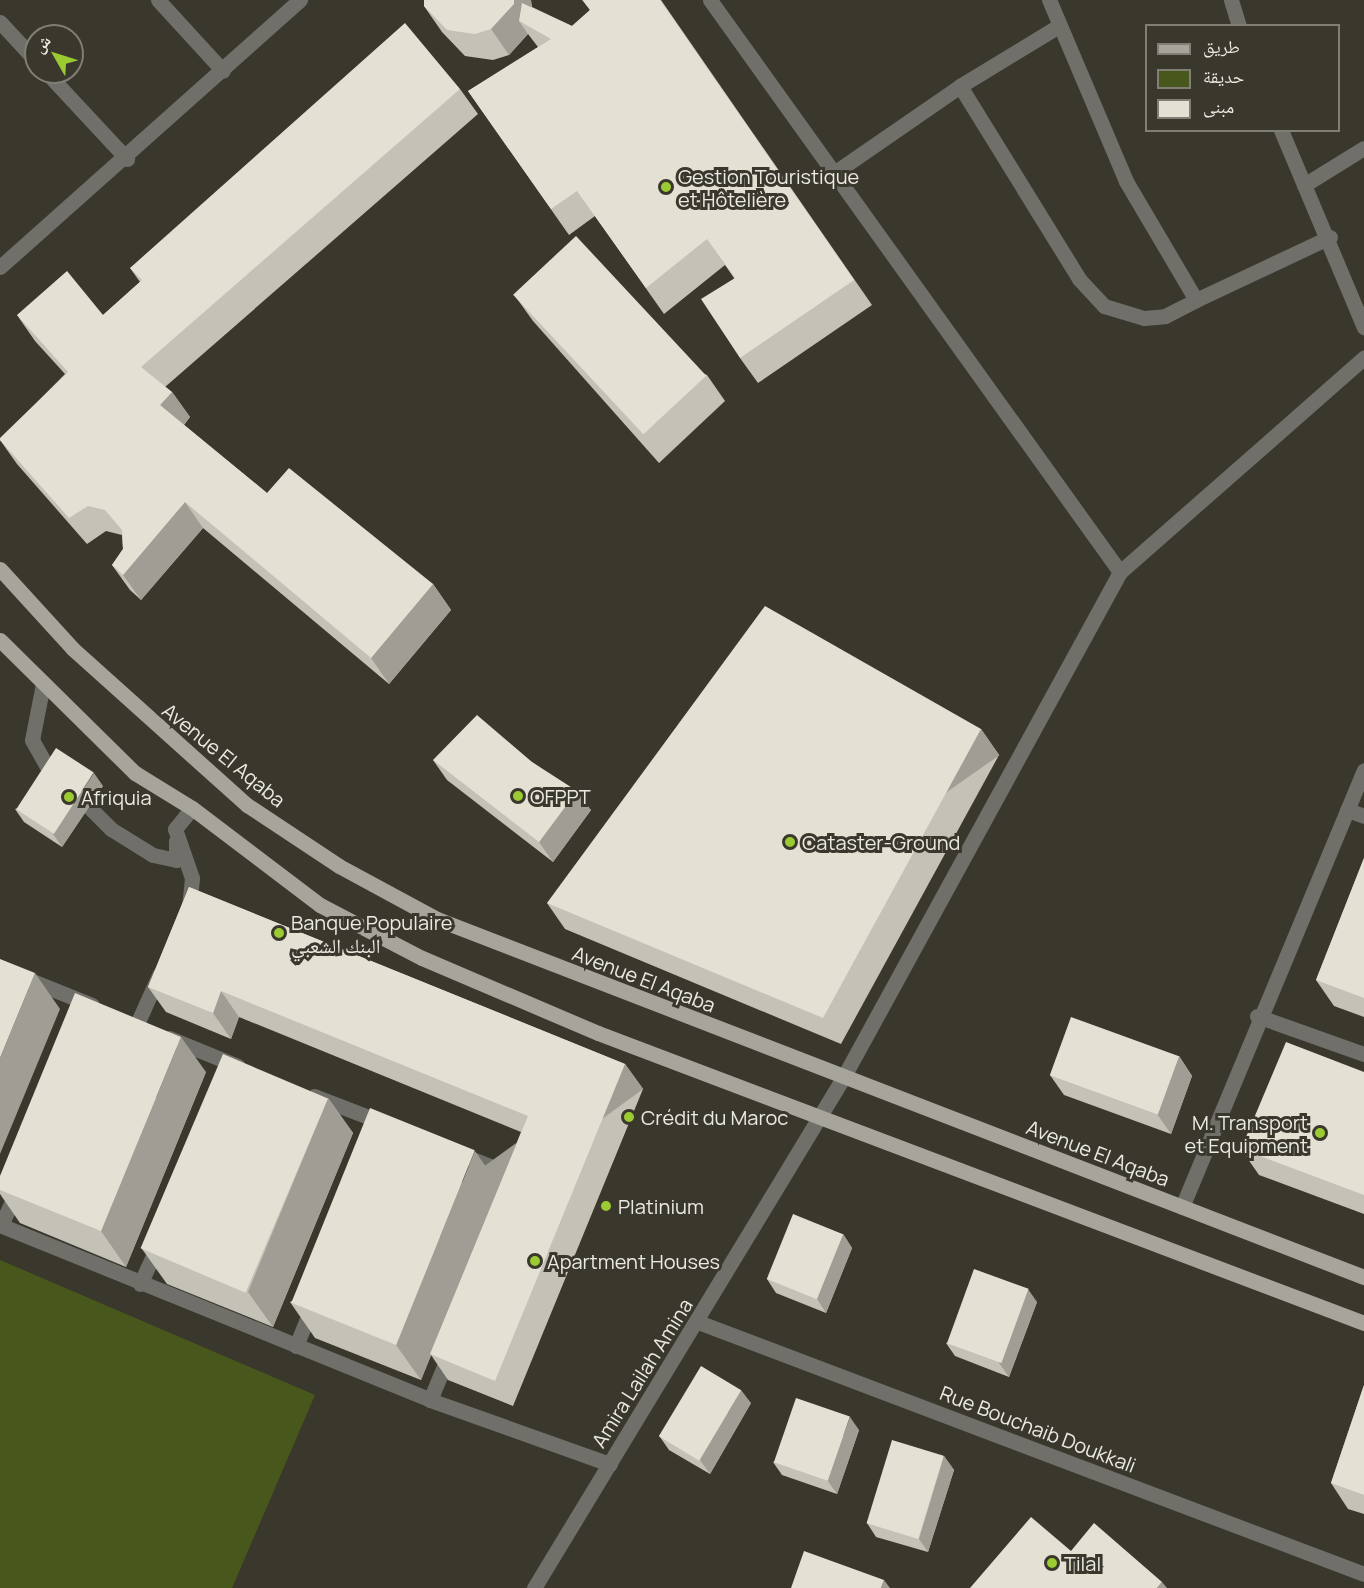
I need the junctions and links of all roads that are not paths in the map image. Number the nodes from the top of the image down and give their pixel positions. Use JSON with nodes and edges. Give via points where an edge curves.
{"nodes":[{"id":1,"x":158,"y":0,"type":"edge"},
{"id":2,"x":300,"y":0,"type":"edge"},
{"id":3,"x":710,"y":0,"type":"edge"},
{"id":4,"x":1049,"y":0,"type":"edge"},
{"id":5,"x":1230,"y":0,"type":"edge"},
{"id":6,"x":0,"y":22,"type":"edge"},
{"id":7,"x":1238,"y":24,"type":"edge"},
{"id":8,"x":1058,"y":27,"type":"junction"},
{"id":9,"x":24,"y":48,"type":"edge"},
{"id":10,"x":223,"y":71,"type":"junction"},
{"id":11,"x":57,"y":84,"type":"edge"},
{"id":12,"x":960,"y":86,"type":"junction"},
{"id":13,"x":1282,"y":132,"type":"edge"},
{"id":14,"x":1363,"y":147,"type":"edge"},
{"id":15,"x":127,"y":159,"type":"junction"},
{"id":16,"x":834,"y":173,"type":"junction"},
{"id":17,"x":1304,"y":185,"type":"junction"},
{"id":18,"x":1330,"y":237,"type":"junction"},
{"id":19,"x":0,"y":267,"type":"edge"},
{"id":20,"x":1196,"y":300,"type":"junction"},
{"id":21,"x":1364,"y":327,"type":"edge"},
{"id":22,"x":1364,"y":358,"type":"edge"},
{"id":23,"x":0,"y":569,"type":"edge"},
{"id":24,"x":1120,"y":572,"type":"junction"},
{"id":25,"x":0,"y":640,"type":"edge"},
{"id":26,"x":43,"y":684,"type":"junction"},
{"id":27,"x":1364,"y":770,"type":"edge"},
{"id":28,"x":54,"y":779,"type":"edge"},
{"id":29,"x":89,"y":807,"type":"dead end"},
{"id":30,"x":192,"y":808,"type":"junction"},
{"id":31,"x":1347,"y":810,"type":"junction"},
{"id":32,"x":1364,"y":816,"type":"edge"},
{"id":33,"x":175,"y":829,"type":"junction"},
{"id":34,"x":183,"y":924,"type":"edge"},
{"id":35,"x":165,"y":964,"type":"edge"},
{"id":36,"x":0,"y":968,"type":"edge"},
{"id":37,"x":1257,"y":1016,"type":"junction"},
{"id":38,"x":136,"y":1024,"type":"junction"},
{"id":39,"x":1364,"y":1054,"type":"edge"},
{"id":40,"x":242,"y":1072,"type":"edge"},
{"id":41,"x":843,"y":1078,"type":"junction"},
{"id":42,"x":292,"y":1088,"type":"edge"},
{"id":43,"x":820,"y":1117,"type":"junction"},
{"id":44,"x":389,"y":1129,"type":"edge"},
{"id":45,"x":451,"y":1150,"type":"edge"},
{"id":46,"x":25,"y":1171,"type":"edge"},
{"id":47,"x":516,"y":1199,"type":"edge"},
{"id":48,"x":1182,"y":1207,"type":"junction"},
{"id":49,"x":1,"y":1225,"type":"edge"},
{"id":50,"x":165,"y":1230,"type":"edge"},
{"id":51,"x":1364,"y":1277,"type":"edge"},
{"id":52,"x":140,"y":1284,"type":"junction"},
{"id":53,"x":318,"y":1290,"type":"edge"},
{"id":54,"x":698,"y":1322,"type":"junction"},
{"id":55,"x":1364,"y":1323,"type":"edge"},
{"id":56,"x":457,"y":1337,"type":"edge"},
{"id":57,"x":296,"y":1346,"type":"junction"},
{"id":58,"x":430,"y":1400,"type":"junction"},
{"id":59,"x":610,"y":1464,"type":"junction"},
{"id":60,"x":1364,"y":1574,"type":"edge"},
{"id":61,"x":534,"y":1588,"type":"edge"}],
"edges":[{"from":1,"to":10,"type":"street"},
{"from":2,"to":10,"type":"street"},
{"from":3,"to":16,"type":"street"},
{"from":4,"to":8,"type":"street"},
{"from":5,"to":7,"type":"street"},
{"from":6,"to":9,"type":"street"},
{"from":8,"to":12,"type":"street"},
{"from":8,"to":20,"type":"street","via":[[1126,181]]},
{"from":10,"to":15,"type":"street"},
{"from":11,"to":15,"type":"street"},
{"from":12,"to":16,"type":"street"},
{"from":12,"to":20,"type":"street","via":[[1079,279],[1104,306],[1144,318],[1165,316]]},
{"from":13,"to":17,"type":"street"},
{"from":14,"to":17,"type":"street"},
{"from":15,"to":19,"type":"street"},
{"from":16,"to":24,"type":"street"},
{"from":17,"to":18,"type":"street"},
{"from":18,"to":20,"type":"street"},
{"from":18,"to":21,"type":"street"},
{"from":22,"to":24,"type":"street"},
{"from":23,"to":41,"type":"main road","name":"Avenue El Aqaba","via":[[73,650],[163,734],[248,805],[339,866],[437,919]]},
{"from":24,"to":41,"type":"street","name":"Amira Lailah Amina"},
{"from":25,"to":26,"type":"main road"},
{"from":26,"to":28,"type":"street","via":[[32,740]]},
{"from":26,"to":30,"type":"main road","via":[[135,773]]},
{"from":27,"to":31,"type":"street"},
{"from":29,"to":33,"type":"street","via":[[136,847],[176,860]]},
{"from":30,"to":33,"type":"street"},
{"from":30,"to":43,"type":"main road","via":[[320,905],[422,958]]},
{"from":31,"to":32,"type":"street"},
{"from":31,"to":37,"type":"street"},
{"from":33,"to":34,"type":"street","via":[[192,878]]},
{"from":35,"to":38,"type":"street"},
{"from":36,"to":38,"type":"street"},
{"from":37,"to":39,"type":"street"},
{"from":37,"to":48,"type":"street"},
{"from":38,"to":40,"type":"street"},
{"from":41,"to":43,"type":"street","name":"Amira Lailah Amina"},
{"from":41,"to":48,"type":"main road","name":"Avenue El Aqaba"},
{"from":42,"to":44,"type":"street"},
{"from":43,"to":54,"type":"street","name":"Amira Lailah Amina"},
{"from":43,"to":55,"type":"main road"},
{"from":45,"to":47,"type":"street","via":[[513,1177]]},
{"from":46,"to":49,"type":"street"},
{"from":48,"to":51,"type":"main road","name":"Avenue El Aqaba"},
{"from":49,"to":52,"type":"street"},
{"from":50,"to":52,"type":"street"},
{"from":52,"to":57,"type":"street"},
{"from":53,"to":57,"type":"street"},
{"from":54,"to":59,"type":"street","name":"Amira Lailah Amina"},
{"from":54,"to":60,"type":"street","name":"Rue Bouchaib Doukkali"},
{"from":56,"to":58,"type":"street"},
{"from":57,"to":58,"type":"street"},
{"from":58,"to":59,"type":"street"},
{"from":59,"to":61,"type":"street","name":"Amira Lailah Amina"}]}
